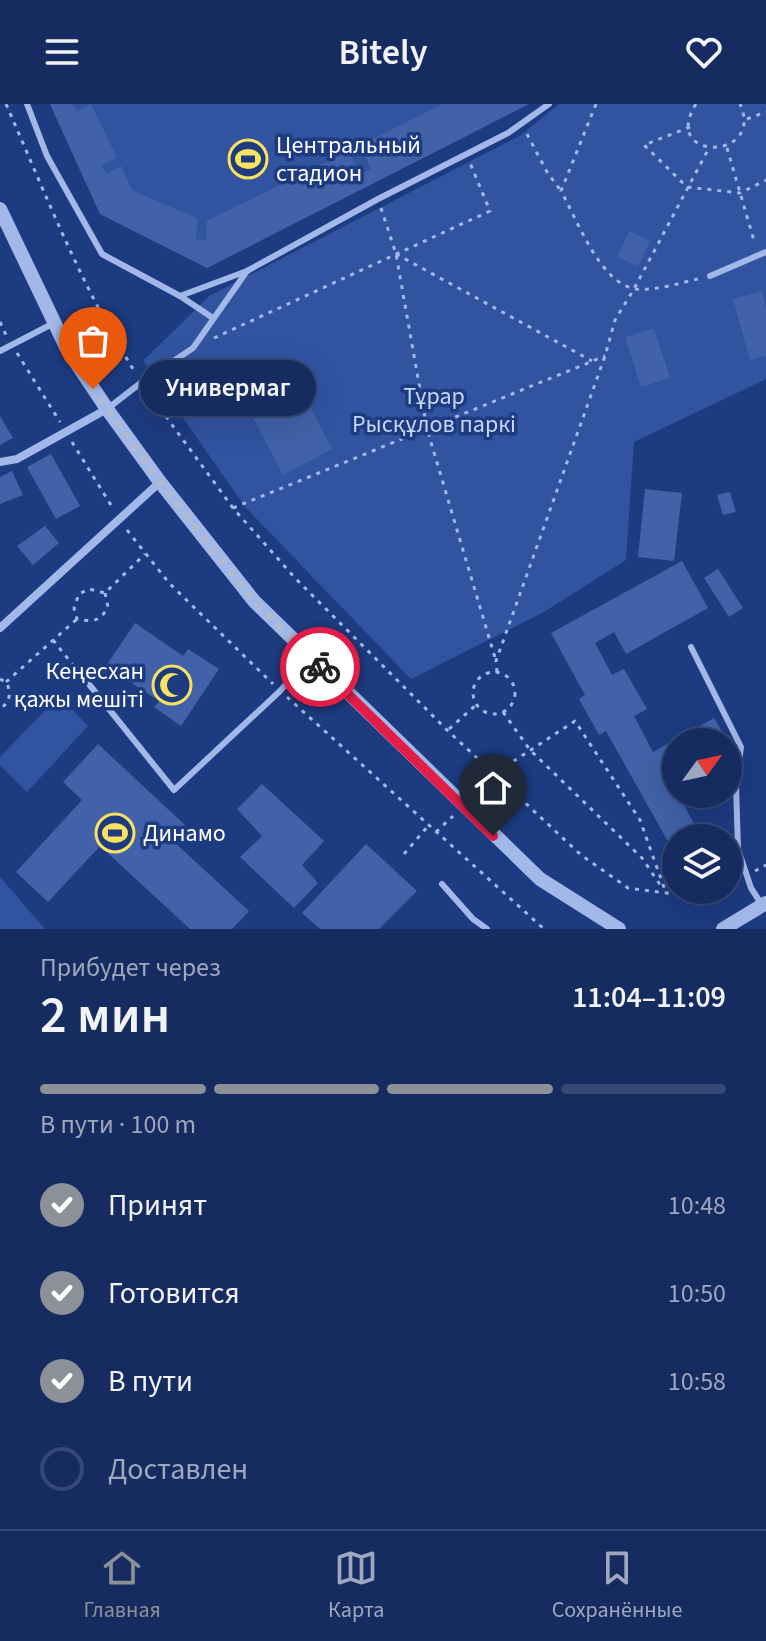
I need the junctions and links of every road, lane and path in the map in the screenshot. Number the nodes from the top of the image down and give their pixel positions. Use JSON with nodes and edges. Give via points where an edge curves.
{"nodes":[{"id":1,"x":6,"y":104,"type":"edge"},
{"id":2,"x":27,"y":104,"type":"edge"},
{"id":3,"x":549,"y":104,"type":"edge"},
{"id":4,"x":596,"y":104,"type":"edge"},
{"id":5,"x":696,"y":104,"type":"edge"},
{"id":6,"x":740,"y":104,"type":"edge"},
{"id":7,"x":766,"y":112,"type":"edge"},
{"id":8,"x":746,"y":119,"type":"junction"},
{"id":9,"x":690,"y":127,"type":"junction"},
{"id":10,"x":516,"y":138,"type":"dead end"},
{"id":11,"x":709,"y":148,"type":"junction"},
{"id":12,"x":727,"y":148,"type":"junction"},
{"id":13,"x":469,"y":159,"type":"dead end"},
{"id":14,"x":766,"y":180,"type":"edge"},
{"id":15,"x":687,"y":187,"type":"junction"},
{"id":16,"x":561,"y":191,"type":"junction"},
{"id":17,"x":740,"y":193,"type":"junction"},
{"id":18,"x":378,"y":199,"type":"junction"},
{"id":19,"x":0,"y":209,"type":"edge"},
{"id":20,"x":766,"y":252,"type":"edge"},
{"id":21,"x":757,"y":253,"type":"dead end"},
{"id":22,"x":396,"y":254,"type":"junction"},
{"id":23,"x":247,"y":271,"type":"junction"},
{"id":24,"x":710,"y":276,"type":"joint"},
{"id":25,"x":634,"y":289,"type":"junction"},
{"id":26,"x":180,"y":296,"type":"junction"},
{"id":27,"x":213,"y":318,"type":"junction"},
{"id":28,"x":0,"y":322,"type":"edge"},
{"id":29,"x":54,"y":323,"type":"junction"},
{"id":30,"x":12,"y":344,"type":"junction"},
{"id":31,"x":193,"y":348,"type":"junction"},
{"id":32,"x":0,"y":351,"type":"edge"},
{"id":33,"x":605,"y":356,"type":"junction"},
{"id":34,"x":592,"y":361,"type":"junction"},
{"id":35,"x":142,"y":382,"type":"junction"},
{"id":36,"x":107,"y":409,"type":"junction"},
{"id":37,"x":62,"y":426,"type":"dead end"},
{"id":38,"x":427,"y":429,"type":"junction"},
{"id":39,"x":69,"y":437,"type":"dead end"},
{"id":40,"x":0,"y":462,"type":"edge"},
{"id":41,"x":160,"y":482,"type":"junction"},
{"id":42,"x":233,"y":508,"type":"junction"},
{"id":43,"x":119,"y":520,"type":"junction"},
{"id":44,"x":145,"y":554,"type":"junction"},
{"id":45,"x":105,"y":593,"type":"junction"},
{"id":46,"x":77,"y":619,"type":"junction"},
{"id":47,"x":0,"y":628,"type":"edge"},
{"id":48,"x":53,"y":640,"type":"junction"},
{"id":49,"x":691,"y":647,"type":"dead end"},
{"id":50,"x":310,"y":657,"type":"junction"},
{"id":51,"x":496,"y":661,"type":"junction"},
{"id":52,"x":497,"y":672,"type":"junction"},
{"id":53,"x":84,"y":678,"type":"joint"},
{"id":54,"x":0,"y":679,"type":"edge"},
{"id":55,"x":6,"y":682,"type":"junction"},
{"id":56,"x":280,"y":691,"type":"junction"},
{"id":57,"x":476,"y":705,"type":"junction"},
{"id":58,"x":0,"y":709,"type":"edge"},
{"id":59,"x":503,"y":712,"type":"junction"},
{"id":60,"x":447,"y":730,"type":"junction"},
{"id":61,"x":530,"y":750,"type":"junction"},
{"id":62,"x":494,"y":774,"type":"junction"},
{"id":63,"x":463,"y":806,"type":"junction"},
{"id":64,"x":428,"y":826,"type":"junction"},
{"id":65,"x":436,"y":832,"type":"junction"},
{"id":66,"x":404,"y":854,"type":"dead end"},
{"id":67,"x":662,"y":882,"type":"edge"},
{"id":68,"x":442,"y":884,"type":"dead end"},
{"id":69,"x":662,"y":887,"type":"edge"},
{"id":70,"x":662,"y":892,"type":"edge"},
{"id":71,"x":764,"y":904,"type":"edge"},
{"id":72,"x":487,"y":929,"type":"edge"},
{"id":73,"x":544,"y":929,"type":"edge"},
{"id":74,"x":619,"y":929,"type":"edge"},
{"id":75,"x":723,"y":929,"type":"edge"}],
"edges":[{"from":1,"to":35,"type":"path","via":[[58,227]]},
{"from":2,"to":26,"type":"lane","via":[[47,156],[102,254]]},
{"from":3,"to":18,"type":"lane","via":[[508,133]]},
{"from":4,"to":16,"type":"path"},
{"from":5,"to":9,"type":"path"},
{"from":6,"to":8,"type":"path"},
{"from":7,"to":8,"type":"path"},
{"from":8,"to":12,"type":"path","via":[[742,136]]},
{"from":9,"to":11,"type":"path"},
{"from":9,"to":15,"type":"path","via":[[644,145]]},
{"from":10,"to":16,"type":"path","via":[[528,133]]},
{"from":11,"to":12,"type":"path"},
{"from":11,"to":15,"type":"path"},
{"from":12,"to":17,"type":"path"},
{"from":13,"to":22,"type":"path","via":[[490,211]]},
{"from":14,"to":17,"type":"path"},
{"from":15,"to":17,"type":"path"},
{"from":15,"to":25,"type":"path"},
{"from":16,"to":25,"type":"path","via":[[596,259]]},
{"from":17,"to":21,"type":"path"},
{"from":18,"to":22,"type":"path"},
{"from":18,"to":23,"type":"lane"},
{"from":19,"to":29,"type":"street"},
{"from":20,"to":24,"type":"lane"},
{"from":22,"to":31,"type":"path"},
{"from":22,"to":34,"type":"path"},
{"from":22,"to":38,"type":"path"},
{"from":23,"to":26,"type":"lane"},
{"from":23,"to":27,"type":"lane"},
{"from":24,"to":25,"type":"path"},
{"from":25,"to":33,"type":"path","via":[[615,320]]},
{"from":26,"to":27,"type":"lane"},
{"from":27,"to":31,"type":"lane"},
{"from":28,"to":30,"type":"path"},
{"from":29,"to":30,"type":"lane"},
{"from":29,"to":36,"type":"street"},
{"from":30,"to":32,"type":"lane"},
{"from":30,"to":37,"type":"path"},
{"from":31,"to":35,"type":"lane"},
{"from":33,"to":34,"type":"path"},
{"from":33,"to":51,"type":"path"},
{"from":34,"to":38,"type":"path"},
{"from":35,"to":36,"type":"lane"},
{"from":35,"to":42,"type":"path"},
{"from":36,"to":40,"type":"street","via":[[17,459]]},
{"from":36,"to":41,"type":"street"},
{"from":38,"to":42,"type":"path"},
{"from":38,"to":51,"type":"path"},
{"from":39,"to":43,"type":"path"},
{"from":41,"to":43,"type":"street"},
{"from":41,"to":50,"type":"street","via":[[254,601]]},
{"from":42,"to":60,"type":"path"},
{"from":43,"to":44,"type":"path"},
{"from":43,"to":47,"type":"street"},
{"from":44,"to":45,"type":"path"},
{"from":44,"to":56,"type":"path"},
{"from":45,"to":46,"type":"path","via":[[108,607],[100,619]]},
{"from":45,"to":46,"type":"path","via":[[89,589],[79,594]]},
{"from":46,"to":48,"type":"path"},
{"from":48,"to":53,"type":"path"},
{"from":48,"to":55,"type":"path"},
{"from":49,"to":71,"type":"lane","via":[[741,747],[736,765],[738,849],[751,888]]},
{"from":50,"to":56,"type":"lane"},
{"from":50,"to":63,"type":"street"},
{"from":51,"to":52,"type":"path"},
{"from":52,"to":57,"type":"path","via":[[478,680]]},
{"from":52,"to":59,"type":"path","via":[[515,690],[513,703]]},
{"from":53,"to":56,"type":"lane","via":[[174,790]]},
{"from":54,"to":55,"type":"path"},
{"from":55,"to":58,"type":"path","via":[[10,698]]},
{"from":56,"to":64,"type":"path"},
{"from":57,"to":59,"type":"path","via":[[489,713]]},
{"from":57,"to":60,"type":"path"},
{"from":59,"to":61,"type":"path"},
{"from":60,"to":62,"type":"path"},
{"from":61,"to":62,"type":"path"},
{"from":61,"to":67,"type":"path","via":[[575,721],[640,820]]},
{"from":61,"to":69,"type":"path","via":[[642,858]]},
{"from":62,"to":63,"type":"path"},
{"from":62,"to":70,"type":"path","via":[[581,855],[628,888]]},
{"from":63,"to":65,"type":"path"},
{"from":63,"to":74,"type":"street","via":[[540,879]]},
{"from":64,"to":65,"type":"path"},
{"from":64,"to":66,"type":"path"},
{"from":65,"to":73,"type":"path"},
{"from":68,"to":72,"type":"lane"},
{"from":71,"to":75,"type":"street"}]}
